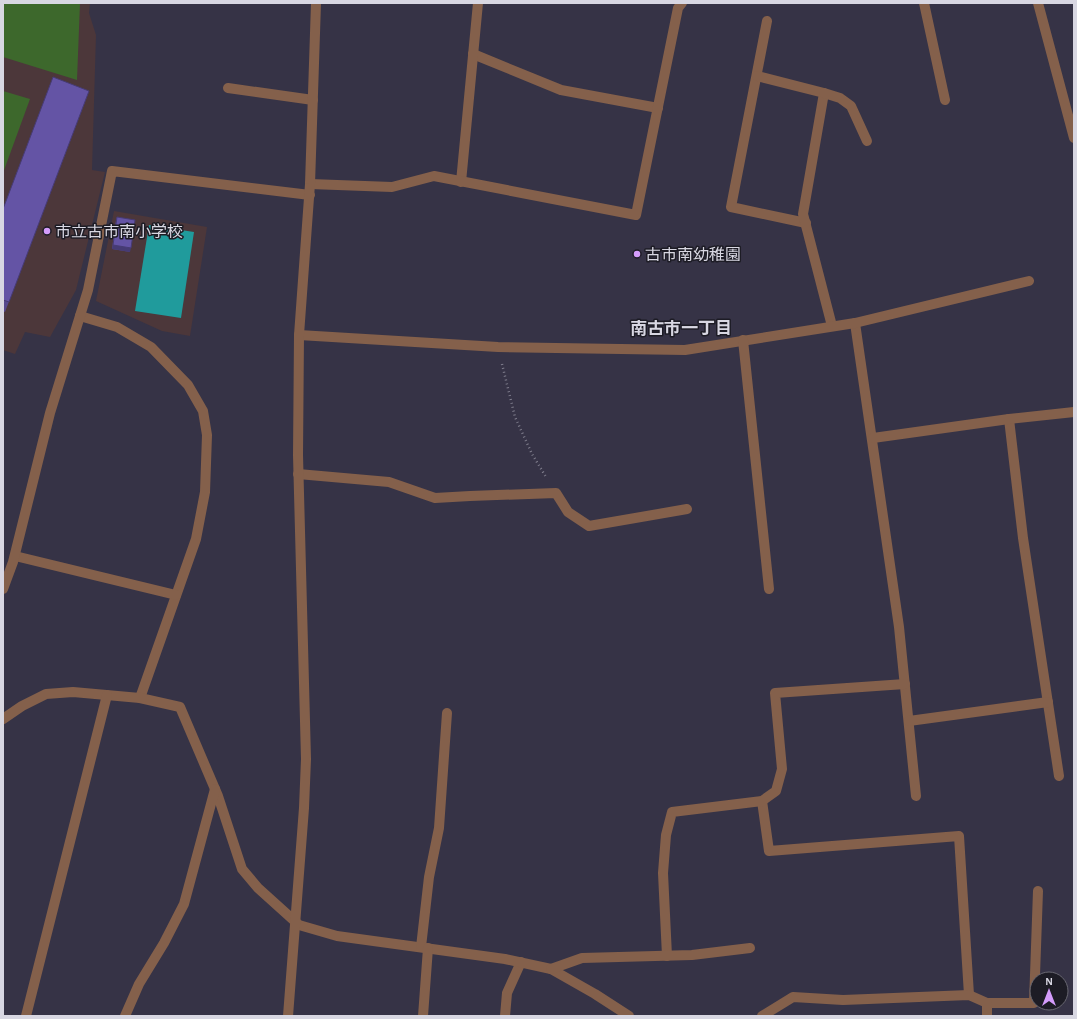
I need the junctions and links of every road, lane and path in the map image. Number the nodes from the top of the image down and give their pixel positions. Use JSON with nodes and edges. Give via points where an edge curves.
{"nodes":[{"id":1,"x":316,"y":3,"type":"edge"},
{"id":2,"x":478,"y":3,"type":"edge"},
{"id":3,"x":682,"y":3,"type":"edge"},
{"id":4,"x":924,"y":3,"type":"edge"},
{"id":5,"x":1038,"y":3,"type":"edge"},
{"id":6,"x":767,"y":21,"type":"dead end"},
{"id":7,"x":473,"y":54,"type":"junction"},
{"id":8,"x":757,"y":76,"type":"junction"},
{"id":9,"x":228,"y":88,"type":"dead end"},
{"id":10,"x":824,"y":93,"type":"junction"},
{"id":11,"x":313,"y":100,"type":"junction"},
{"id":12,"x":945,"y":100,"type":"dead end"},
{"id":13,"x":658,"y":108,"type":"junction"},
{"id":14,"x":1074,"y":138,"type":"edge"},
{"id":15,"x":867,"y":141,"type":"dead end"},
{"id":16,"x":461,"y":182,"type":"junction"},
{"id":17,"x":310,"y":184,"type":"junction"},
{"id":18,"x":310,"y":195,"type":"junction"},
{"id":19,"x":806,"y":223,"type":"junction"},
{"id":20,"x":1029,"y":281,"type":"dead end"},
{"id":21,"x":80,"y":316,"type":"junction"},
{"id":22,"x":855,"y":323,"type":"junction"},
{"id":23,"x":832,"y":326,"type":"junction"},
{"id":24,"x":300,"y":335,"type":"junction"},
{"id":25,"x":743,"y":340,"type":"junction"},
{"id":26,"x":498,"y":347,"type":"junction"},
{"id":27,"x":1074,"y":412,"type":"edge"},
{"id":28,"x":1010,"y":419,"type":"junction"},
{"id":29,"x":873,"y":438,"type":"junction"},
{"id":30,"x":298,"y":474,"type":"junction"},
{"id":31,"x":556,"y":493,"type":"junction"},
{"id":32,"x":687,"y":509,"type":"dead end"},
{"id":33,"x":15,"y":556,"type":"junction"},
{"id":34,"x":3,"y":589,"type":"edge"},
{"id":35,"x":769,"y":589,"type":"dead end"},
{"id":36,"x":176,"y":595,"type":"junction"},
{"id":37,"x":905,"y":684,"type":"junction"},
{"id":38,"x":107,"y":695,"type":"junction"},
{"id":39,"x":140,"y":698,"type":"junction"},
{"id":40,"x":1048,"y":702,"type":"junction"},
{"id":41,"x":447,"y":713,"type":"dead end"},
{"id":42,"x":3,"y":719,"type":"edge"},
{"id":43,"x":909,"y":721,"type":"junction"},
{"id":44,"x":1059,"y":776,"type":"dead end"},
{"id":45,"x":215,"y":789,"type":"junction"},
{"id":46,"x":916,"y":796,"type":"dead end"},
{"id":47,"x":762,"y":801,"type":"junction"},
{"id":48,"x":1038,"y":891,"type":"dead end"},
{"id":49,"x":294,"y":921,"type":"junction"},
{"id":50,"x":425,"y":948,"type":"junction"},
{"id":51,"x":750,"y":948,"type":"dead end"},
{"id":52,"x":667,"y":956,"type":"junction"},
{"id":53,"x":521,"y":962,"type":"junction"},
{"id":54,"x":551,"y":969,"type":"junction"},
{"id":55,"x":969,"y":995,"type":"junction"},
{"id":56,"x":987,"y":1003,"type":"junction"},
{"id":57,"x":26,"y":1016,"type":"edge"},
{"id":58,"x":125,"y":1016,"type":"edge"},
{"id":59,"x":288,"y":1016,"type":"edge"},
{"id":60,"x":424,"y":1016,"type":"edge"},
{"id":61,"x":505,"y":1016,"type":"edge"},
{"id":62,"x":629,"y":1016,"type":"edge"},
{"id":63,"x":762,"y":1016,"type":"edge"},
{"id":64,"x":987,"y":1016,"type":"edge"}],
"edges":[{"from":1,"to":11,"type":"street"},
{"from":2,"to":7,"type":"street"},
{"from":3,"to":13,"type":"street","via":[[678,8]]},
{"from":4,"to":12,"type":"street"},
{"from":5,"to":14,"type":"street"},
{"from":6,"to":8,"type":"street"},
{"from":7,"to":13,"type":"street","via":[[561,90]]},
{"from":7,"to":16,"type":"street"},
{"from":8,"to":10,"type":"street"},
{"from":8,"to":19,"type":"street","via":[[731,207]]},
{"from":9,"to":11,"type":"street"},
{"from":10,"to":15,"type":"street","via":[[840,98],[851,106]]},
{"from":10,"to":19,"type":"street","via":[[804,214]]},
{"from":11,"to":17,"type":"street"},
{"from":13,"to":16,"type":"street","via":[[636,215]]},
{"from":16,"to":17,"type":"street","via":[[434,176],[392,187]]},
{"from":17,"to":18,"type":"street"},
{"from":18,"to":21,"type":"street","via":[[112,171],[88,290]]},
{"from":18,"to":24,"type":"street"},
{"from":19,"to":23,"type":"street"},
{"from":20,"to":22,"type":"street"},
{"from":21,"to":33,"type":"street","via":[[50,413]]},
{"from":21,"to":36,"type":"street","via":[[117,327],[151,347],[188,385],[203,411],[206,435],[205,492],[196,539]]},
{"from":22,"to":23,"type":"street"},
{"from":22,"to":29,"type":"street"},
{"from":23,"to":25,"type":"street"},
{"from":24,"to":26,"type":"street"},
{"from":24,"to":30,"type":"street"},
{"from":25,"to":26,"type":"street","via":[[685,350]]},
{"from":25,"to":35,"type":"street"},
{"from":26,"to":31,"type":"path","via":[[515,417],[532,454]]},
{"from":27,"to":28,"type":"street"},
{"from":28,"to":29,"type":"street"},
{"from":28,"to":40,"type":"street","via":[[1023,538]]},
{"from":29,"to":37,"type":"street"},
{"from":30,"to":31,"type":"street","via":[[389,482],[434,498]]},
{"from":30,"to":49,"type":"street","via":[[306,759]]},
{"from":31,"to":32,"type":"street","via":[[568,512],[589,526]]},
{"from":33,"to":34,"type":"street"},
{"from":33,"to":36,"type":"street"},
{"from":36,"to":39,"type":"street"},
{"from":37,"to":43,"type":"street"},
{"from":37,"to":47,"type":"street","via":[[775,693],[782,769],[776,791]]},
{"from":38,"to":39,"type":"street"},
{"from":38,"to":42,"type":"street","via":[[73,692],[46,694]]},
{"from":38,"to":57,"type":"street"},
{"from":39,"to":45,"type":"street","via":[[180,707]]},
{"from":40,"to":43,"type":"street"},
{"from":40,"to":44,"type":"street"},
{"from":41,"to":50,"type":"street","via":[[439,828],[429,877]]},
{"from":43,"to":46,"type":"street"},
{"from":45,"to":49,"type":"street","via":[[242,869],[258,888]]},
{"from":45,"to":58,"type":"street","via":[[184,904],[139,984]]},
{"from":47,"to":52,"type":"street","via":[[672,812],[666,835],[663,873]]},
{"from":47,"to":55,"type":"street","via":[[769,851],[959,836]]},
{"from":48,"to":56,"type":"street","via":[[1034,1003]]},
{"from":49,"to":50,"type":"street","via":[[299,925],[336,936]]},
{"from":49,"to":59,"type":"street"},
{"from":50,"to":53,"type":"street"},
{"from":50,"to":60,"type":"street"},
{"from":51,"to":52,"type":"street"},
{"from":52,"to":54,"type":"street","via":[[582,958]]},
{"from":53,"to":54,"type":"street"},
{"from":53,"to":61,"type":"street","via":[[507,993]]},
{"from":54,"to":62,"type":"street"},
{"from":55,"to":56,"type":"street"},
{"from":55,"to":63,"type":"street","via":[[843,1000],[792,997]]},
{"from":56,"to":64,"type":"street"}]}
